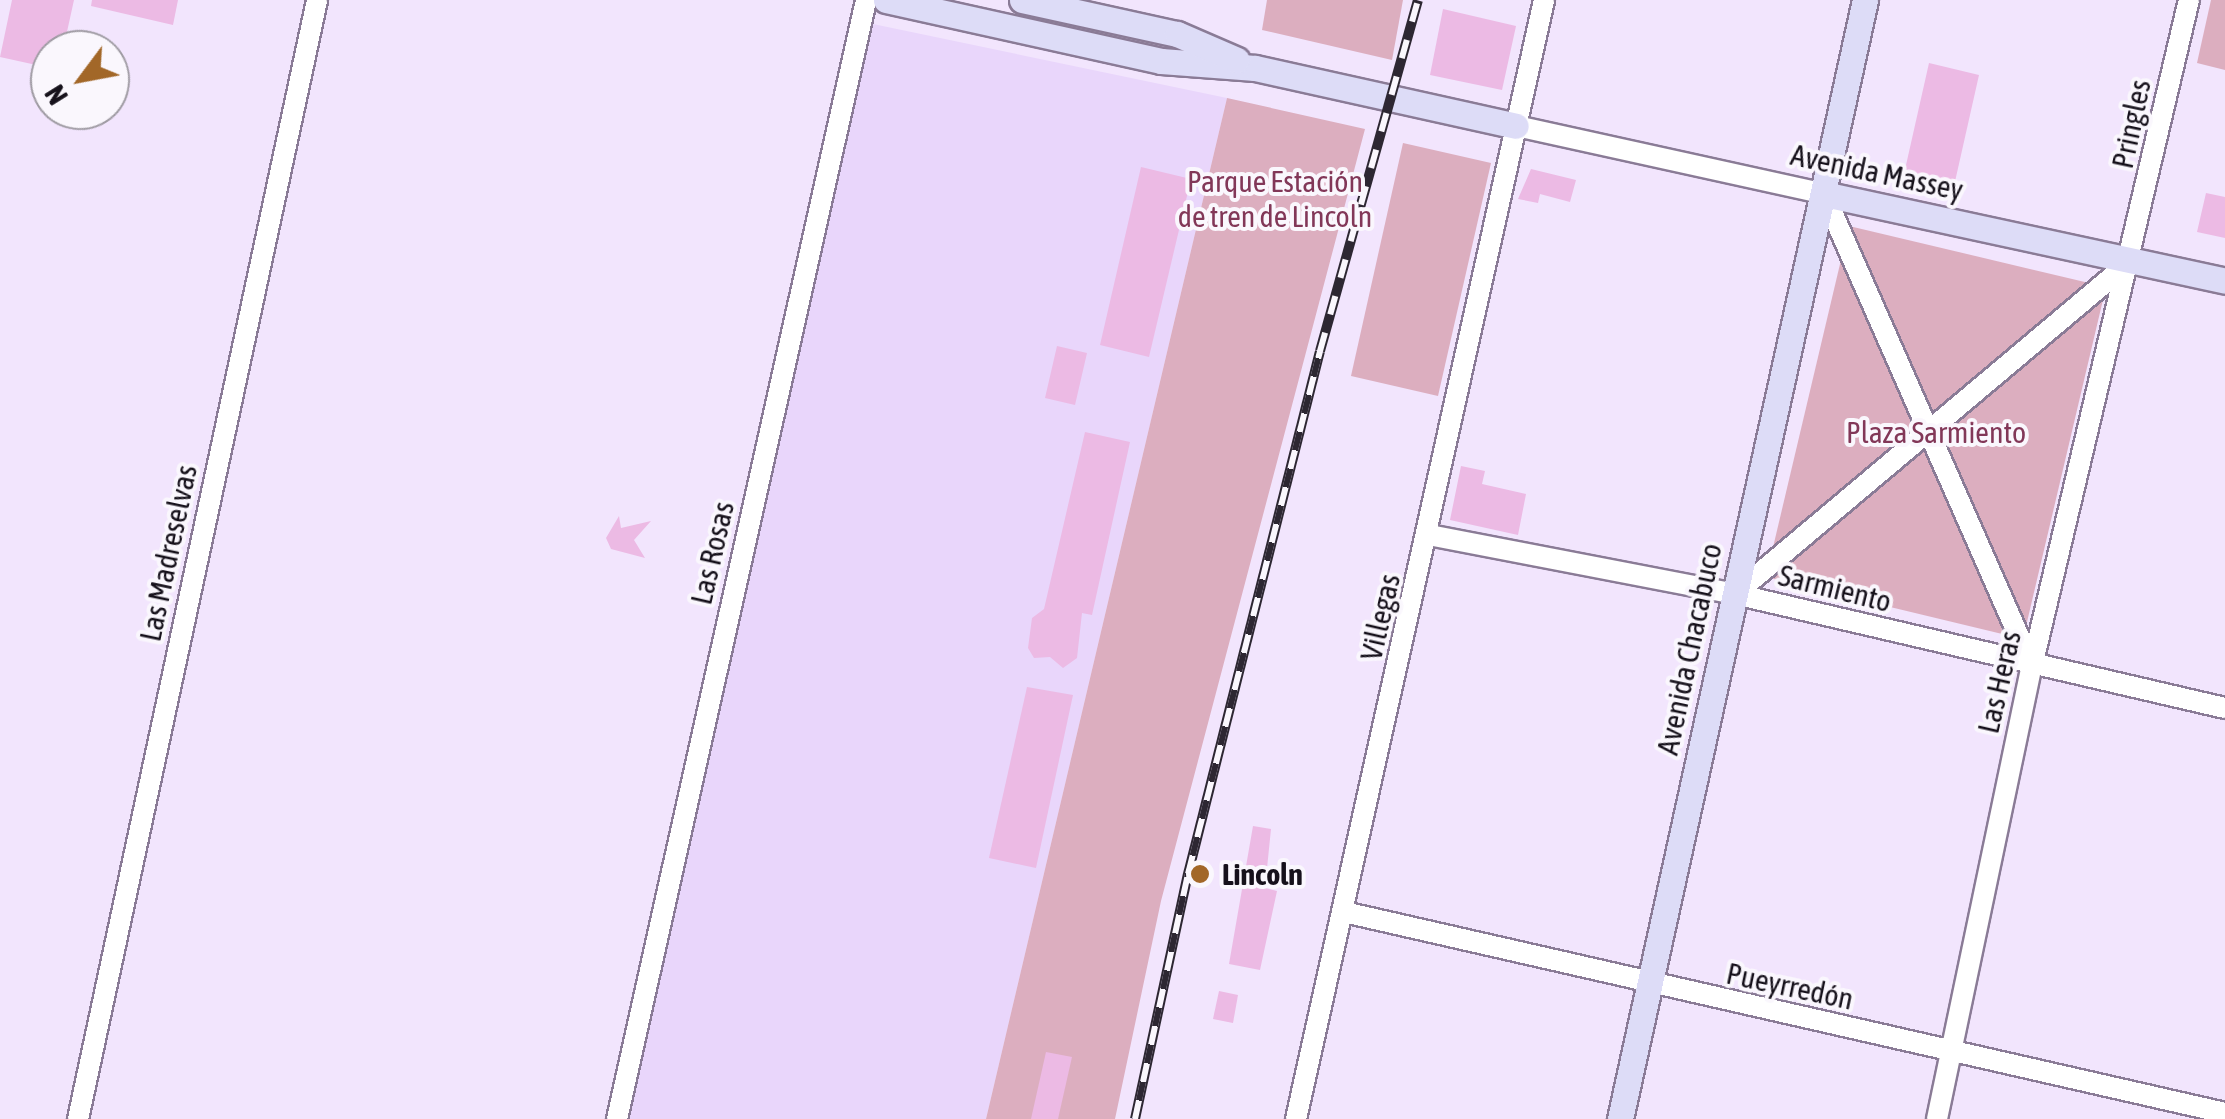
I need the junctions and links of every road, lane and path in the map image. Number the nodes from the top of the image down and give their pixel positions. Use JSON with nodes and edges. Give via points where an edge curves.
{"nodes":[{"id":1,"x":317,"y":0,"type":"edge"},
{"id":2,"x":866,"y":0,"type":"edge"},
{"id":3,"x":886,"y":0,"type":"edge"},
{"id":4,"x":1022,"y":0,"type":"edge"},
{"id":5,"x":1544,"y":0,"type":"edge"},
{"id":6,"x":1865,"y":0,"type":"edge"},
{"id":7,"x":2189,"y":0,"type":"edge"},
{"id":8,"x":1255,"y":68,"type":"junction"},
{"id":9,"x":1516,"y":126,"type":"junction"},
{"id":10,"x":1824,"y":194,"type":"junction"},
{"id":11,"x":2132,"y":260,"type":"junction"},
{"id":12,"x":2225,"y":281,"type":"edge"},
{"id":13,"x":1930,"y":430,"type":"junction"},
{"id":14,"x":1429,"y":535,"type":"junction"},
{"id":15,"x":1735,"y":594,"type":"junction"},
{"id":16,"x":2032,"y":666,"type":"junction"},
{"id":17,"x":2225,"y":708,"type":"edge"},
{"id":18,"x":1344,"y":912,"type":"junction"},
{"id":19,"x":1649,"y":985,"type":"junction"},
{"id":20,"x":1951,"y":1052,"type":"junction"},
{"id":21,"x":2225,"y":1113,"type":"edge"},
{"id":22,"x":78,"y":1119,"type":"edge"},
{"id":23,"x":617,"y":1119,"type":"edge"},
{"id":24,"x":1296,"y":1119,"type":"edge"},
{"id":25,"x":1620,"y":1119,"type":"edge"},
{"id":26,"x":1937,"y":1119,"type":"edge"}],
"edges":[{"from":1,"to":22,"type":"street","name":"Las Madreselvas"},
{"from":2,"to":23,"type":"street","name":"Las Rosas"},
{"from":3,"to":8,"type":"main road","via":[[1161,61]]},
{"from":4,"to":8,"type":"main road","via":[[1177,34]]},
{"from":5,"to":9,"type":"street","name":"Villegas"},
{"from":6,"to":10,"type":"main road","name":"Avenida Chacabuco"},
{"from":7,"to":11,"type":"street","name":"Pringles"},
{"from":8,"to":9,"type":"main road"},
{"from":9,"to":10,"type":"street","name":"Avenida Massey"},
{"from":9,"to":14,"type":"street","name":"Villegas"},
{"from":10,"to":11,"type":"main road","name":"Avenida Massey"},
{"from":10,"to":13,"type":"street"},
{"from":10,"to":15,"type":"main road","name":"Avenida Chacabuco"},
{"from":11,"to":12,"type":"main road","name":"Avenida Massey"},
{"from":11,"to":13,"type":"street"},
{"from":11,"to":16,"type":"street","name":"Las Heras"},
{"from":13,"to":15,"type":"street"},
{"from":13,"to":16,"type":"street"},
{"from":14,"to":15,"type":"street","name":"Sarmiento"},
{"from":14,"to":18,"type":"street","name":"Villegas"},
{"from":15,"to":16,"type":"street","name":"Sarmiento"},
{"from":15,"to":19,"type":"main road","name":"Avenida Chacabuco"},
{"from":16,"to":17,"type":"street","name":"Sarmiento"},
{"from":16,"to":20,"type":"street","name":"Las Heras"},
{"from":18,"to":19,"type":"street","name":"Pueyrredón"},
{"from":18,"to":24,"type":"street","name":"Villegas"},
{"from":19,"to":20,"type":"street","name":"Pueyrredón"},
{"from":19,"to":25,"type":"main road","name":"Avenida Chacabuco"},
{"from":20,"to":21,"type":"street","name":"Pueyrredón"},
{"from":20,"to":26,"type":"street","name":"Las Heras"}]}
